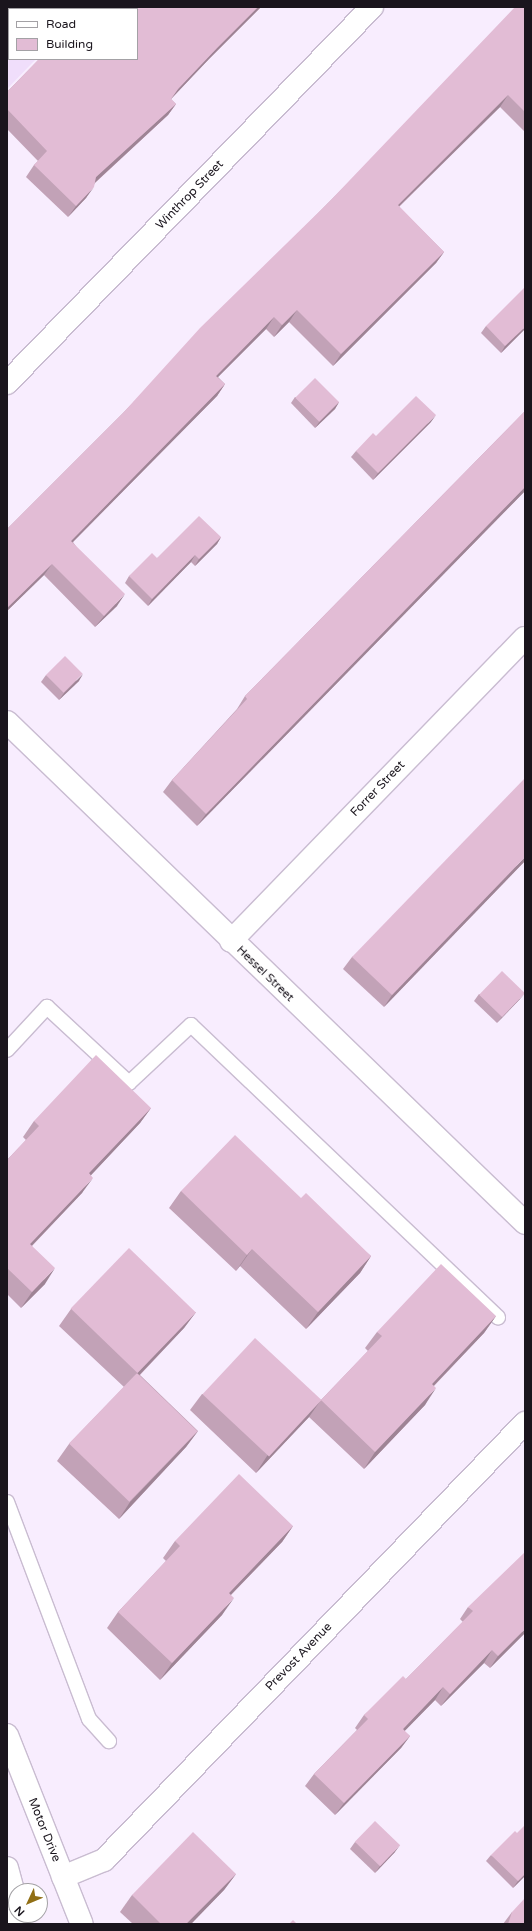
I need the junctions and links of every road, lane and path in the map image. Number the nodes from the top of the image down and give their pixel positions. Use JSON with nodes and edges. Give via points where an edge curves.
{"nodes":[{"id":1,"x":372,"y":7,"type":"edge"},
{"id":2,"x":7,"y":383,"type":"edge"},
{"id":3,"x":525,"y":638,"type":"edge"},
{"id":4,"x":7,"y":722,"type":"edge"},
{"id":5,"x":231,"y":941,"type":"junction"},
{"id":6,"x":7,"y":1050,"type":"edge"},
{"id":7,"x":525,"y":1223,"type":"edge"},
{"id":8,"x":498,"y":1317,"type":"dead end"},
{"id":9,"x":525,"y":1423,"type":"edge"},
{"id":10,"x":7,"y":1502,"type":"edge"},
{"id":11,"x":7,"y":1735,"type":"edge"},
{"id":12,"x":109,"y":1741,"type":"dead end"},
{"id":13,"x":7,"y":1868,"type":"edge"},
{"id":14,"x":62,"y":1876,"type":"junction"},
{"id":15,"x":11,"y":1883,"type":"edge"},
{"id":16,"x":82,"y":1924,"type":"edge"}],
"edges":[{"from":1,"to":2,"type":"street","name":"Winthrop Street"},
{"from":3,"to":5,"type":"street","name":"Forrer Street"},
{"from":4,"to":5,"type":"street","name":"Hessel Street"},
{"from":5,"to":7,"type":"street","name":"Hessel Street"},
{"from":6,"to":8,"type":"lane","via":[[47,1007],[129,1083],[191,1025]]},
{"from":9,"to":14,"type":"street","name":"Prevost Avenue","via":[[104,1860]]},
{"from":10,"to":12,"type":"lane","via":[[89,1719]]},
{"from":11,"to":14,"type":"street","name":"Motor Drive"},
{"from":13,"to":15,"type":"street"},
{"from":14,"to":16,"type":"street","name":"Motor Drive"}]}
